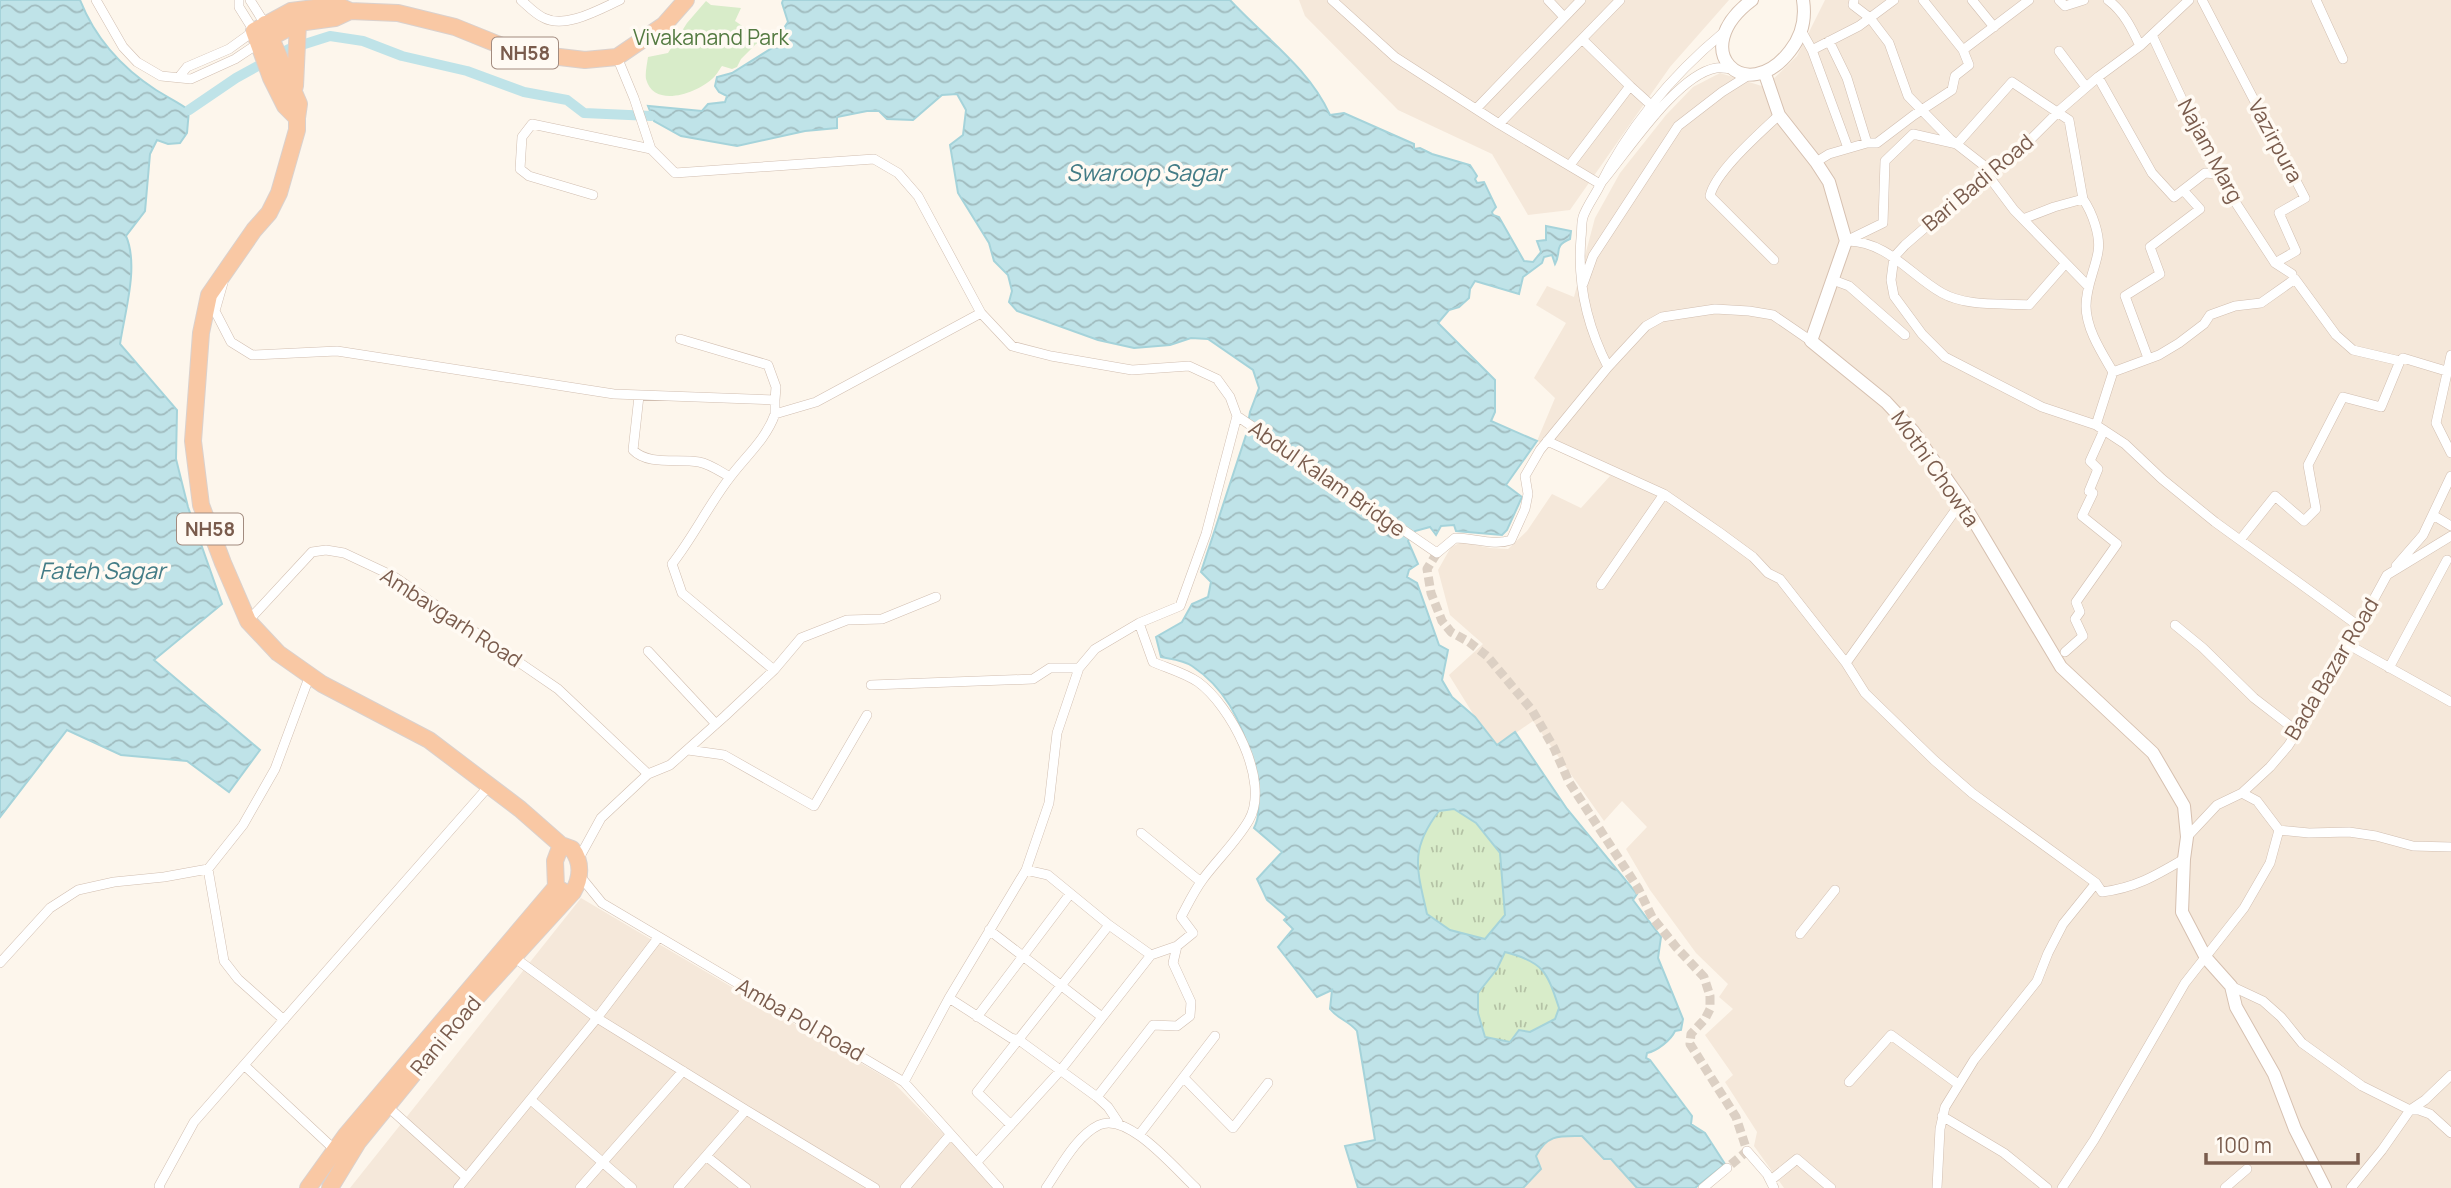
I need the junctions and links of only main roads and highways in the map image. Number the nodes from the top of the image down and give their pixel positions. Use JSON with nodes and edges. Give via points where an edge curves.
{"nodes":[{"id":1,"x":686,"y":0,"type":"edge"},
{"id":2,"x":1752,"y":0,"type":"edge"},
{"id":3,"x":1812,"y":0,"type":"edge"},
{"id":4,"x":1804,"y":6,"type":"edge"},
{"id":5,"x":350,"y":11,"type":"junction"},
{"id":6,"x":297,"y":28,"type":"junction"},
{"id":7,"x":264,"y":38,"type":"junction"},
{"id":8,"x":284,"y":70,"type":"junction"},
{"id":9,"x":1765,"y":74,"type":"junction"},
{"id":10,"x":296,"y":118,"type":"junction"},
{"id":11,"x":561,"y":845,"type":"junction"},
{"id":12,"x":577,"y":876,"type":"junction"},
{"id":13,"x":556,"y":887,"type":"junction"},
{"id":14,"x":308,"y":1188,"type":"edge"},
{"id":15,"x":330,"y":1188,"type":"edge"},
{"id":16,"x":2325,"y":1188,"type":"edge"}],
"edges":[{"from":1,"to":5,"type":"highway","number":"NH58","via":[[664,25],[617,57],[585,60],[517,52],[455,27],[398,13]]},
{"from":2,"to":9,"type":"main road","via":[[1737,12],[1724,32],[1721,47],[1732,69]]},
{"from":3,"to":4,"type":"main road"},
{"from":4,"to":9,"type":"main road","via":[[1801,32],[1783,59]]},
{"from":5,"to":6,"type":"highway","number":"NH58"},
{"from":5,"to":7,"type":"highway","number":"NH58","via":[[337,5],[291,11]]},
{"from":6,"to":7,"type":"highway","number":"NH58"},
{"from":6,"to":8,"type":"highway"},
{"from":7,"to":8,"type":"highway","number":"NH58"},
{"from":8,"to":10,"type":"highway","number":"NH58","via":[[299,104]]},
{"from":8,"to":10,"type":"highway","number":"NH58","via":[[285,106]]},
{"from":9,"to":16,"type":"main road","name":"Mothi Chowta","via":[[1779,115],[1829,183],[1846,241],[1811,341],[1886,402],[1913,431],[1962,501],[2061,667],[2153,753],[2184,806],[2187,837],[2182,912],[2206,958],[2231,986],[2236,1007],[2274,1073],[2295,1129]]},
{"from":10,"to":11,"type":"highway","number":"NH58","via":[[295,143],[279,193],[209,295],[196,375],[193,441],[201,505],[248,621],[278,653],[322,684],[429,740]]},
{"from":11,"to":12,"type":"highway","number":"NH58","via":[[572,849]]},
{"from":11,"to":13,"type":"highway","via":[[555,861]]},
{"from":12,"to":13,"type":"highway","via":[[563,893]]},
{"from":12,"to":15,"type":"highway","name":"Rani Road","via":[[515,958],[468,1007],[358,1142]]},
{"from":13,"to":14,"type":"highway"}]}
